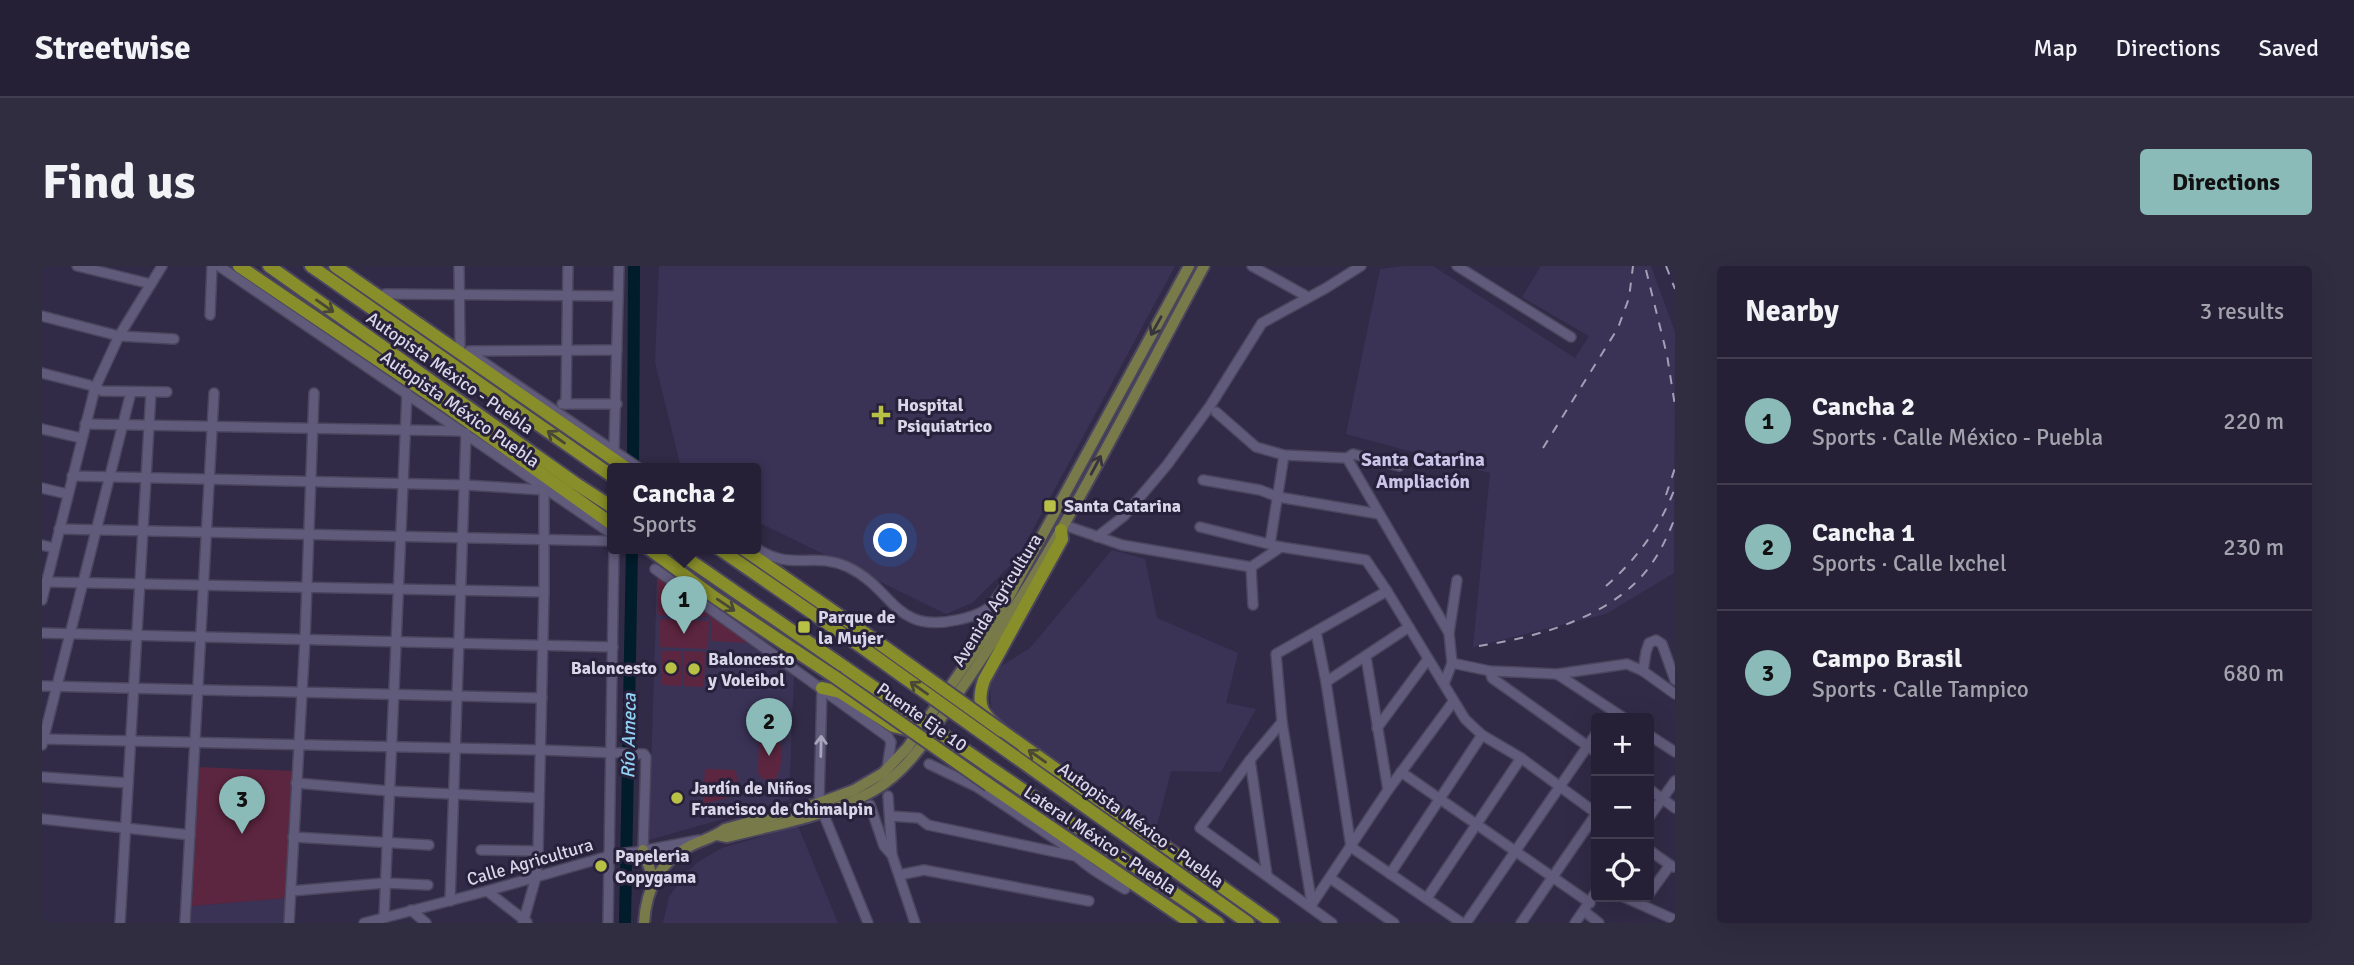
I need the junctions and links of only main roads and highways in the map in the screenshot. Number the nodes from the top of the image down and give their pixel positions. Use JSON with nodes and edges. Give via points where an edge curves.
{"nodes":[{"id":1,"x":239,"y":266,"type":"edge"},
{"id":2,"x":269,"y":266,"type":"edge"},
{"id":3,"x":311,"y":266,"type":"edge"},
{"id":4,"x":335,"y":266,"type":"edge"},
{"id":5,"x":1189,"y":266,"type":"edge"},
{"id":6,"x":1204,"y":266,"type":"edge"},
{"id":7,"x":622,"y":463,"type":"edge"},
{"id":8,"x":607,"y":473,"type":"edge"},
{"id":9,"x":607,"y":503,"type":"edge"},
{"id":10,"x":607,"y":521,"type":"edge"},
{"id":11,"x":1063,"y":527,"type":"junction"},
{"id":12,"x":656,"y":554,"type":"edge"},
{"id":13,"x":681,"y":554,"type":"edge"},
{"id":14,"x":727,"y":554,"type":"edge"},
{"id":15,"x":750,"y":554,"type":"edge"},
{"id":16,"x":867,"y":643,"type":"junction"},
{"id":17,"x":822,"y":688,"type":"road end"},
{"id":18,"x":911,"y":730,"type":"junction"},
{"id":19,"x":1002,"y":731,"type":"junction"},
{"id":20,"x":1014,"y":756,"type":"joint"},
{"id":21,"x":998,"y":773,"type":"joint"},
{"id":22,"x":989,"y":786,"type":"joint"},
{"id":23,"x":821,"y":807,"type":"junction"},
{"id":24,"x":639,"y":851,"type":"road end"},
{"id":25,"x":654,"y":881,"type":"junction"},
{"id":26,"x":644,"y":923,"type":"edge"},
{"id":27,"x":1191,"y":923,"type":"edge"},
{"id":28,"x":1218,"y":923,"type":"edge"},
{"id":29,"x":1248,"y":923,"type":"edge"},
{"id":30,"x":1273,"y":923,"type":"edge"}],
"edges":[{"from":1,"to":10,"type":"highway","name":"Autopista México Puebla","via":[[445,413]]},
{"from":2,"to":9,"type":"highway","name":"Autopista México - Puebla","one_way":true},
{"from":8,"to":3,"type":"highway","name":"Autopista México - Puebla","one_way":true},
{"from":4,"to":7,"type":"highway"},
{"from":5,"to":23,"type":"main road","name":"Avenida Agricultura","one_way":true,"via":[[994,624],[907,748],[887,769]]},
{"from":11,"to":6,"type":"main road","name":"Avenida Agricultura","one_way":true},
{"from":11,"to":19,"type":"highway","via":[[1062,539],[981,688],[983,713]]},
{"from":11,"to":23,"type":"main road","name":"Avenida Agricultura","via":[[1002,630],[914,756],[873,791]]},
{"from":12,"to":18,"type":"highway","name":"Puente Eje 10","one_way":true,"bridge":true},
{"from":13,"to":21,"type":"highway","name":"Puente Eje 10","bridge":true},
{"from":14,"to":16,"type":"highway"},
{"from":15,"to":16,"type":"highway"},
{"from":16,"to":19,"type":"highway","name":"Puente Eje 10","bridge":true},
{"from":20,"to":16,"type":"highway","name":"Puente Eje 10","one_way":true,"bridge":true},
{"from":17,"to":18,"type":"highway","via":[[840,692],[893,726]]},
{"from":18,"to":22,"type":"highway","name":"Puente Eje 10","bridge":true},
{"from":30,"to":19,"type":"highway","name":"Lateral México - Puebla","one_way":true},
{"from":20,"to":29,"type":"highway","name":"Autopista México - Puebla"},
{"from":21,"to":28,"type":"highway","name":"Autopista México - Puebla"},
{"from":22,"to":27,"type":"highway","name":"Lateral México - Puebla"},
{"from":23,"to":25,"type":"main road","name":"Avenida Agricultura","via":[[686,848],[666,862]]},
{"from":24,"to":25,"type":"main road"},
{"from":25,"to":26,"type":"main road"}]}
